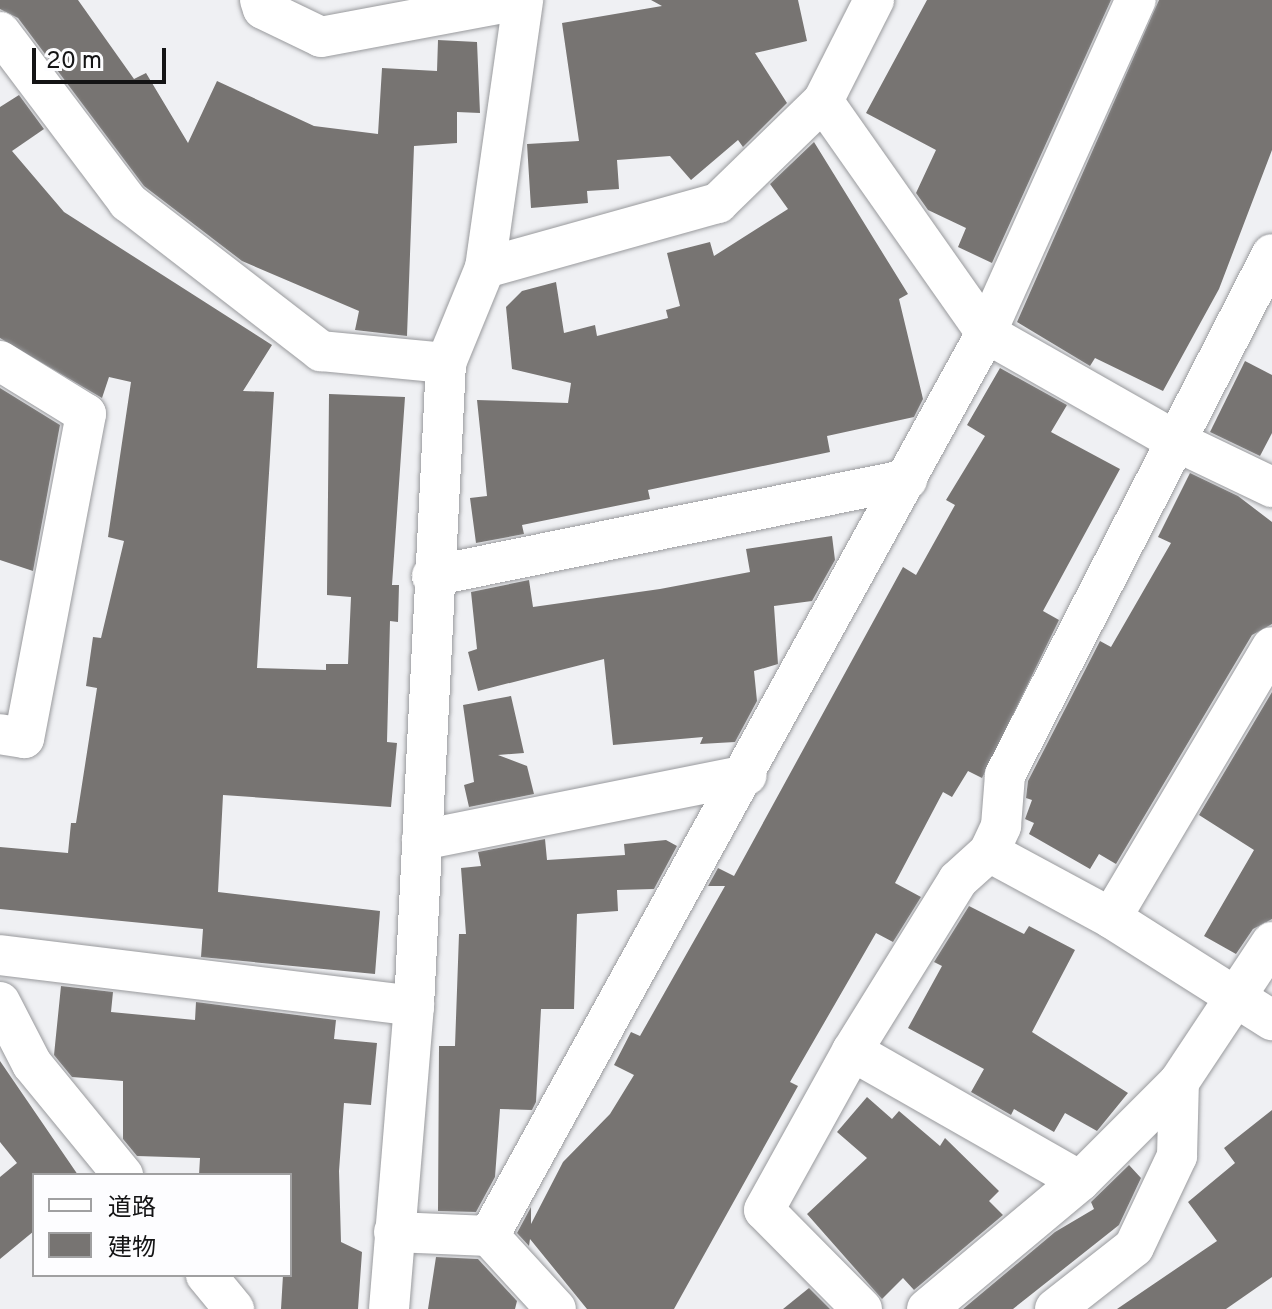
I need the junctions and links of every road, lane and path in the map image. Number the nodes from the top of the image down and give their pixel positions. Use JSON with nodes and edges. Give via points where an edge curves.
{"nodes":[{"id":1,"x":260,"y":0,"type":"edge"},
{"id":2,"x":521,"y":0,"type":"edge"},
{"id":3,"x":874,"y":0,"type":"edge"},
{"id":4,"x":1131,"y":2,"type":"edge"},
{"id":5,"x":0,"y":32,"type":"edge"},
{"id":6,"x":823,"y":101,"type":"junction"},
{"id":7,"x":1272,"y":254,"type":"edge"},
{"id":8,"x":485,"y":268,"type":"junction"},
{"id":9,"x":986,"y":333,"type":"junction"},
{"id":10,"x":0,"y":361,"type":"edge"},
{"id":11,"x":446,"y":363,"type":"junction"},
{"id":12,"x":1180,"y":443,"type":"junction"},
{"id":13,"x":907,"y":479,"type":"junction"},
{"id":14,"x":1272,"y":487,"type":"edge"},
{"id":15,"x":432,"y":576,"type":"junction"},
{"id":16,"x":1272,"y":647,"type":"edge"},
{"id":17,"x":0,"y":734,"type":"edge"},
{"id":18,"x":747,"y":775,"type":"junction"},
{"id":19,"x":422,"y":840,"type":"junction"},
{"id":20,"x":989,"y":852,"type":"junction"},
{"id":21,"x":1111,"y":918,"type":"junction"},
{"id":22,"x":1272,"y":942,"type":"edge"},
{"id":23,"x":0,"y":955,"type":"edge"},
{"id":24,"x":1238,"y":995,"type":"junction"},
{"id":25,"x":0,"y":1002,"type":"edge"},
{"id":26,"x":414,"y":1006,"type":"junction"},
{"id":27,"x":1272,"y":1020,"type":"edge"},
{"id":28,"x":852,"y":1051,"type":"junction"},
{"id":29,"x":1179,"y":1082,"type":"junction"},
{"id":30,"x":121,"y":1173,"type":"edge"},
{"id":31,"x":1080,"y":1181,"type":"junction"},
{"id":32,"x":394,"y":1232,"type":"junction"},
{"id":33,"x":489,"y":1236,"type":"junction"},
{"id":34,"x":208,"y":1277,"type":"edge"},
{"id":35,"x":234,"y":1309,"type":"edge"},
{"id":36,"x":389,"y":1309,"type":"edge"},
{"id":37,"x":556,"y":1309,"type":"edge"},
{"id":38,"x":862,"y":1309,"type":"edge"},
{"id":39,"x":927,"y":1309,"type":"edge"},
{"id":40,"x":1055,"y":1309,"type":"edge"}],
"edges":[{"from":1,"to":2,"type":"street","via":[[263,9],[321,37]]},
{"from":2,"to":8,"type":"street"},
{"from":3,"to":6,"type":"street"},
{"from":4,"to":9,"type":"street"},
{"from":5,"to":11,"type":"street","via":[[128,202],[321,351]]},
{"from":6,"to":8,"type":"street","via":[[718,203]]},
{"from":6,"to":9,"type":"street"},
{"from":7,"to":12,"type":"street"},
{"from":8,"to":11,"type":"street"},
{"from":9,"to":12,"type":"street"},
{"from":9,"to":13,"type":"street"},
{"from":10,"to":17,"type":"street","via":[[86,414],[24,738]]},
{"from":11,"to":15,"type":"street"},
{"from":12,"to":14,"type":"street"},
{"from":12,"to":20,"type":"street","via":[[1005,775],[1001,826]]},
{"from":13,"to":15,"type":"street"},
{"from":13,"to":18,"type":"street"},
{"from":15,"to":19,"type":"street"},
{"from":16,"to":21,"type":"street"},
{"from":18,"to":19,"type":"street"},
{"from":18,"to":33,"type":"street"},
{"from":19,"to":26,"type":"street"},
{"from":20,"to":21,"type":"street"},
{"from":20,"to":28,"type":"street","via":[[958,880]]},
{"from":21,"to":24,"type":"street"},
{"from":22,"to":24,"type":"street"},
{"from":23,"to":26,"type":"street"},
{"from":24,"to":27,"type":"street"},
{"from":24,"to":29,"type":"street"},
{"from":25,"to":30,"type":"street","via":[[32,1064]]},
{"from":26,"to":32,"type":"street"},
{"from":28,"to":31,"type":"street"},
{"from":28,"to":38,"type":"street","via":[[764,1210]]},
{"from":29,"to":31,"type":"street"},
{"from":29,"to":40,"type":"street","via":[[1177,1156],[1134,1247]]},
{"from":31,"to":39,"type":"street"},
{"from":32,"to":33,"type":"street"},
{"from":32,"to":36,"type":"street"},
{"from":33,"to":37,"type":"street"},
{"from":34,"to":35,"type":"street"}]}
